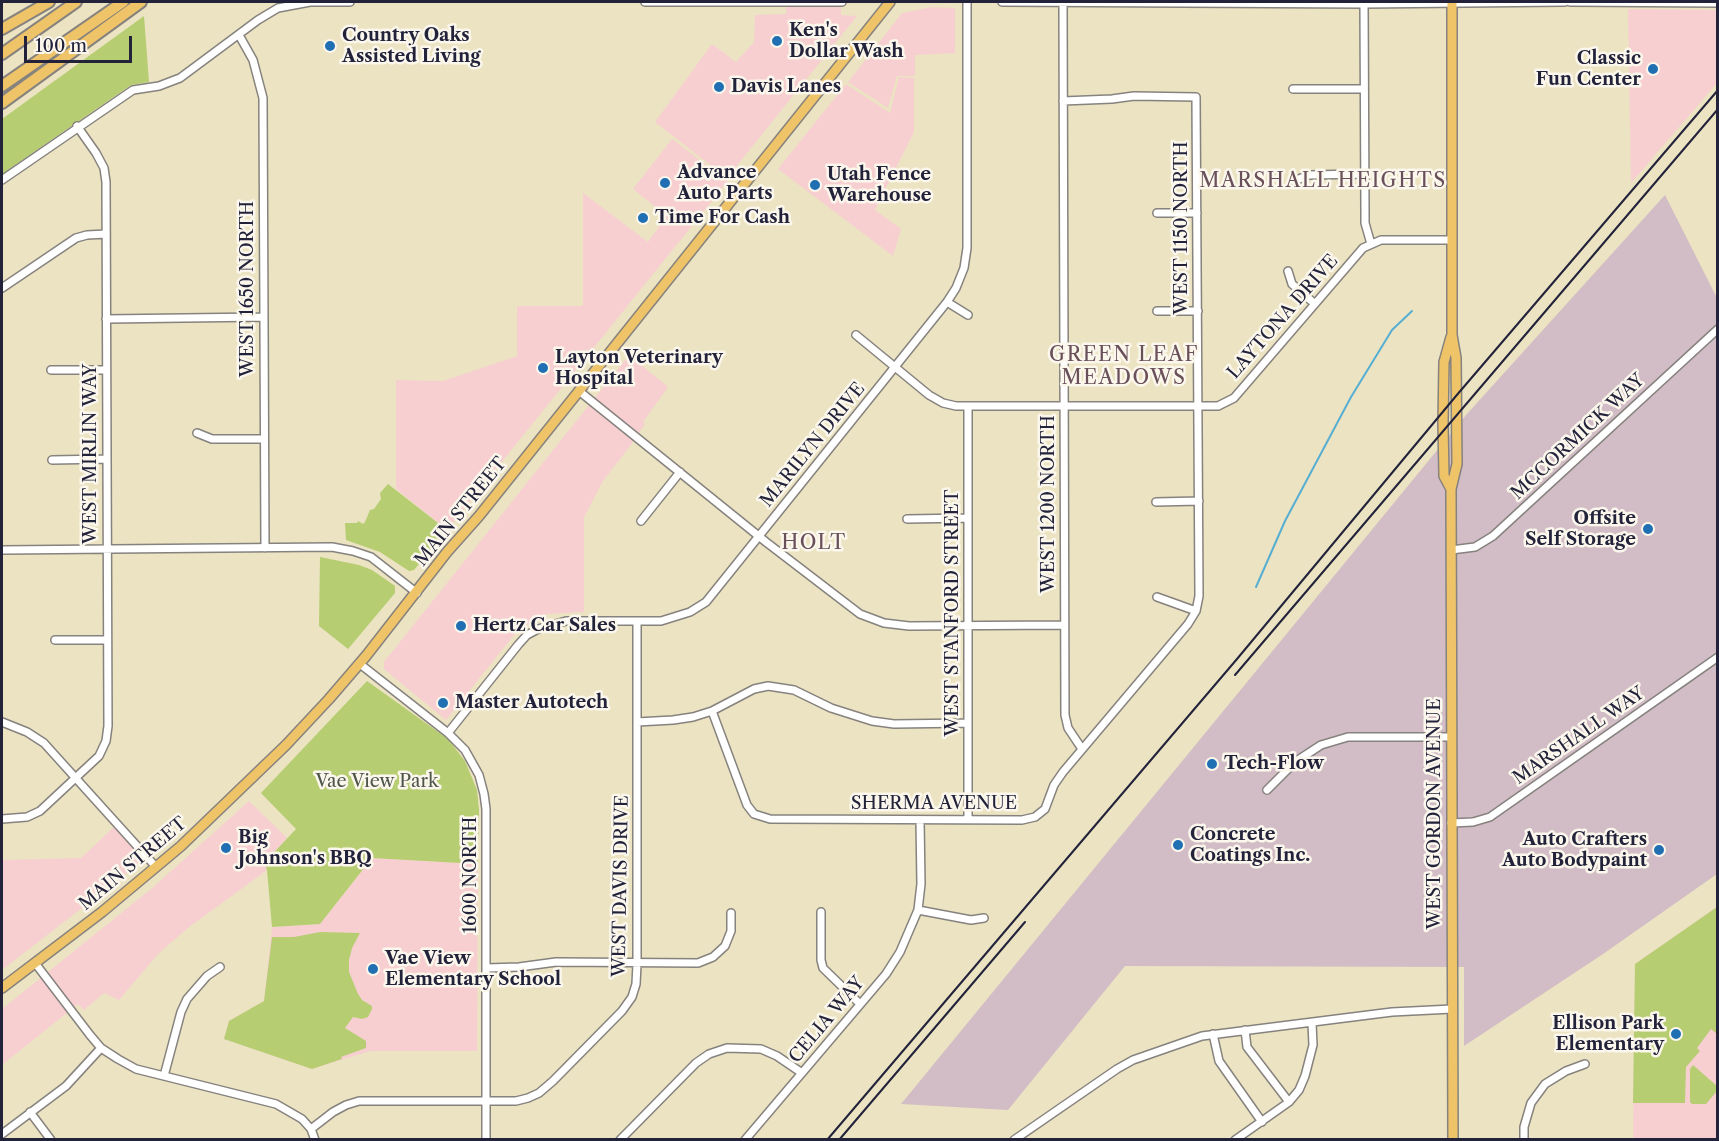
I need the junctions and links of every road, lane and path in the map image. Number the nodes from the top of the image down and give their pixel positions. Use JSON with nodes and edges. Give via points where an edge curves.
{"nodes":[{"id":1,"x":49,"y":2,"type":"edge"},
{"id":2,"x":76,"y":2,"type":"edge"},
{"id":3,"x":123,"y":2,"type":"edge"},
{"id":4,"x":141,"y":2,"type":"edge"},
{"id":5,"x":350,"y":2,"type":"edge"},
{"id":6,"x":645,"y":2,"type":"edge"},
{"id":7,"x":708,"y":2,"type":"edge"},
{"id":8,"x":775,"y":2,"type":"edge"},
{"id":9,"x":842,"y":2,"type":"edge"},
{"id":10,"x":890,"y":2,"type":"edge"},
{"id":11,"x":967,"y":2,"type":"edge"},
{"id":12,"x":1002,"y":2,"type":"edge"},
{"id":13,"x":1063,"y":2,"type":"edge"},
{"id":14,"x":1452,"y":2,"type":"edge"},
{"id":15,"x":1568,"y":2,"type":"edge"},
{"id":16,"x":1718,"y":3,"type":"edge"},
{"id":17,"x":1364,"y":4,"type":"junction"},
{"id":18,"x":2,"y":29,"type":"edge"},
{"id":19,"x":239,"y":35,"type":"junction"},
{"id":20,"x":2,"y":54,"type":"edge"},
{"id":21,"x":2,"y":86,"type":"edge"},
{"id":22,"x":1293,"y":89,"type":"dead end"},
{"id":23,"x":1364,"y":89,"type":"junction"},
{"id":24,"x":1063,"y":100,"type":"junction"},
{"id":25,"x":2,"y":103,"type":"edge"},
{"id":26,"x":77,"y":126,"type":"junction"},
{"id":27,"x":1364,"y":174,"type":"junction"},
{"id":28,"x":2,"y":180,"type":"edge"},
{"id":29,"x":1294,"y":181,"type":"dead end"},
{"id":30,"x":1157,"y":213,"type":"dead end"},
{"id":31,"x":1197,"y":213,"type":"junction"},
{"id":32,"x":106,"y":234,"type":"junction"},
{"id":33,"x":1451,"y":240,"type":"junction"},
{"id":34,"x":1371,"y":243,"type":"junction"},
{"id":35,"x":1288,"y":271,"type":"dead end"},
{"id":36,"x":2,"y":288,"type":"edge"},
{"id":37,"x":947,"y":302,"type":"junction"},
{"id":38,"x":1315,"y":304,"type":"junction"},
{"id":39,"x":1158,"y":311,"type":"dead end"},
{"id":40,"x":1198,"y":311,"type":"junction"},
{"id":41,"x":968,"y":315,"type":"dead end"},
{"id":42,"x":263,"y":317,"type":"junction"},
{"id":43,"x":106,"y":319,"type":"junction"},
{"id":44,"x":1718,"y":329,"type":"edge"},
{"id":45,"x":856,"y":335,"type":"dead end"},
{"id":46,"x":894,"y":367,"type":"junction"},
{"id":47,"x":51,"y":370,"type":"dead end"},
{"id":48,"x":106,"y":370,"type":"junction"},
{"id":49,"x":579,"y":391,"type":"junction"},
{"id":50,"x":968,"y":406,"type":"junction"},
{"id":51,"x":1064,"y":406,"type":"junction"},
{"id":52,"x":1198,"y":407,"type":"junction"},
{"id":53,"x":197,"y":433,"type":"dead end"},
{"id":54,"x":263,"y":439,"type":"junction"},
{"id":55,"x":52,"y":459,"type":"dead end"},
{"id":56,"x":107,"y":459,"type":"junction"},
{"id":57,"x":680,"y":472,"type":"junction"},
{"id":58,"x":1199,"y":501,"type":"junction"},
{"id":59,"x":1156,"y":502,"type":"dead end"},
{"id":60,"x":968,"y":518,"type":"junction"},
{"id":61,"x":907,"y":519,"type":"dead end"},
{"id":62,"x":641,"y":521,"type":"dead end"},
{"id":63,"x":759,"y":536,"type":"junction"},
{"id":64,"x":265,"y":548,"type":"junction"},
{"id":65,"x":107,"y":549,"type":"junction"},
{"id":66,"x":2,"y":550,"type":"edge"},
{"id":67,"x":1451,"y":550,"type":"junction"},
{"id":68,"x":417,"y":593,"type":"junction"},
{"id":69,"x":1157,"y":597,"type":"dead end"},
{"id":70,"x":1196,"y":611,"type":"junction"},
{"id":71,"x":637,"y":621,"type":"junction"},
{"id":72,"x":967,"y":625,"type":"junction"},
{"id":73,"x":1065,"y":625,"type":"junction"},
{"id":74,"x":55,"y":640,"type":"dead end"},
{"id":75,"x":107,"y":640,"type":"junction"},
{"id":76,"x":1718,"y":657,"type":"edge"},
{"id":77,"x":360,"y":664,"type":"junction"},
{"id":78,"x":712,"y":711,"type":"junction"},
{"id":79,"x":2,"y":722,"type":"edge"},
{"id":80,"x":638,"y":722,"type":"junction"},
{"id":81,"x":968,"y":723,"type":"junction"},
{"id":82,"x":448,"y":733,"type":"junction"},
{"id":83,"x":1452,"y":737,"type":"junction"},
{"id":84,"x":1082,"y":748,"type":"junction"},
{"id":85,"x":76,"y":779,"type":"junction"},
{"id":86,"x":1267,"y":790,"type":"dead end"},
{"id":87,"x":2,"y":819,"type":"edge"},
{"id":88,"x":968,"y":819,"type":"junction"},
{"id":89,"x":920,"y":820,"type":"junction"},
{"id":90,"x":1451,"y":823,"type":"junction"},
{"id":91,"x":156,"y":867,"type":"junction"},
{"id":92,"x":918,"y":910,"type":"junction"},
{"id":93,"x":821,"y":912,"type":"dead end"},
{"id":94,"x":731,"y":913,"type":"dead end"},
{"id":95,"x":984,"y":918,"type":"dead end"},
{"id":96,"x":36,"y":963,"type":"junction"},
{"id":97,"x":637,"y":964,"type":"junction"},
{"id":98,"x":220,"y":967,"type":"dead end"},
{"id":99,"x":486,"y":968,"type":"junction"},
{"id":100,"x":2,"y":988,"type":"edge"},
{"id":101,"x":860,"y":1004,"type":"junction"},
{"id":102,"x":1452,"y":1009,"type":"junction"},
{"id":103,"x":1312,"y":1023,"type":"junction"},
{"id":104,"x":1245,"y":1030,"type":"junction"},
{"id":105,"x":1213,"y":1034,"type":"junction"},
{"id":106,"x":100,"y":1048,"type":"junction"},
{"id":107,"x":1585,"y":1064,"type":"dead end"},
{"id":108,"x":802,"y":1073,"type":"junction"},
{"id":109,"x":164,"y":1076,"type":"junction"},
{"id":110,"x":485,"y":1101,"type":"junction"},
{"id":111,"x":1289,"y":1102,"type":"junction"},
{"id":112,"x":30,"y":1112,"type":"junction"},
{"id":113,"x":1262,"y":1122,"type":"junction"},
{"id":114,"x":311,"y":1129,"type":"junction"},
{"id":115,"x":2,"y":1134,"type":"edge"},
{"id":116,"x":51,"y":1140,"type":"edge"},
{"id":117,"x":315,"y":1140,"type":"edge"},
{"id":118,"x":486,"y":1140,"type":"edge"},
{"id":119,"x":620,"y":1140,"type":"edge"},
{"id":120,"x":745,"y":1140,"type":"edge"},
{"id":121,"x":1014,"y":1140,"type":"edge"},
{"id":122,"x":1235,"y":1140,"type":"edge"},
{"id":123,"x":1453,"y":1140,"type":"edge"},
{"id":124,"x":1524,"y":1140,"type":"edge"}],
"edges":[{"from":1,"to":18,"type":"highway"},
{"from":2,"to":20,"type":"highway"},
{"from":3,"to":21,"type":"highway"},
{"from":4,"to":25,"type":"highway"},
{"from":5,"to":19,"type":"street","via":[[278,8]]},
{"from":6,"to":7,"type":"street"},
{"from":7,"to":8,"type":"street"},
{"from":8,"to":9,"type":"street"},
{"from":10,"to":49,"type":"main road","name":"MAIN STREET"},
{"from":11,"to":37,"type":"street","name":"MARILYN DRIVE","via":[[967,248],[964,268]]},
{"from":12,"to":13,"type":"street"},
{"from":13,"to":17,"type":"street"},
{"from":13,"to":24,"type":"street","name":"WEST 1200 NORTH"},
{"from":14,"to":15,"type":"street"},
{"from":14,"to":17,"type":"street"},
{"from":14,"to":33,"type":"main road","name":"WEST GORDON AVENUE"},
{"from":15,"to":16,"type":"street"},
{"from":17,"to":23,"type":"street"},
{"from":19,"to":26,"type":"street","via":[[180,78],[133,90]]},
{"from":19,"to":42,"type":"street","name":"WEST 1650 NORTH","via":[[253,60],[263,98]]},
{"from":22,"to":23,"type":"street"},
{"from":23,"to":27,"type":"street"},
{"from":24,"to":31,"type":"street","name":"WEST 1150 NORTH","via":[[1196,97]]},
{"from":24,"to":51,"type":"street","name":"WEST 1200 NORTH"},
{"from":26,"to":28,"type":"street"},
{"from":26,"to":32,"type":"street","name":"WEST MIRLIN WAY","via":[[104,168]]},
{"from":27,"to":29,"type":"street","via":[[1309,175]]},
{"from":27,"to":34,"type":"street","via":[[1365,223]]},
{"from":30,"to":31,"type":"street"},
{"from":31,"to":40,"type":"street","name":"WEST 1150 NORTH"},
{"from":32,"to":36,"type":"street","via":[[76,238]]},
{"from":32,"to":43,"type":"street","name":"WEST MIRLIN WAY"},
{"from":33,"to":34,"type":"street"},
{"from":33,"to":67,"type":"main road","name":"WEST GORDON AVENUE","via":[[1457,464],[1451,489]]},
{"from":34,"to":38,"type":"street","name":"LAYTONA DRIVE","via":[[1355,255]]},
{"from":35,"to":38,"type":"street","via":[[1292,284]]},
{"from":37,"to":41,"type":"street"},
{"from":37,"to":46,"type":"street","name":"MARILYN DRIVE"},
{"from":38,"to":52,"type":"street","name":"LAYTONA DRIVE","via":[[1233,398],[1218,406]]},
{"from":39,"to":40,"type":"street"},
{"from":40,"to":52,"type":"street","name":"WEST 1150 NORTH"},
{"from":42,"to":43,"type":"street"},
{"from":42,"to":54,"type":"street","name":"WEST 1650 NORTH"},
{"from":43,"to":48,"type":"street","name":"WEST MIRLIN WAY"},
{"from":44,"to":67,"type":"street","name":"MCCORMICK WAY","via":[[1493,536],[1475,547]]},
{"from":45,"to":46,"type":"street","name":"LAYTONA DRIVE"},
{"from":46,"to":50,"type":"street","name":"LAYTONA DRIVE","via":[[943,403]]},
{"from":46,"to":63,"type":"street","name":"MARILYN DRIVE"},
{"from":47,"to":48,"type":"street"},
{"from":48,"to":56,"type":"street","name":"WEST MIRLIN WAY"},
{"from":49,"to":57,"type":"street"},
{"from":49,"to":68,"type":"main road","name":"MAIN STREET"},
{"from":50,"to":51,"type":"street","name":"LAYTONA DRIVE"},
{"from":50,"to":60,"type":"street","name":"WEST STANFORD STREET"},
{"from":51,"to":52,"type":"street","name":"LAYTONA DRIVE"},
{"from":51,"to":73,"type":"street","name":"WEST 1200 NORTH"},
{"from":52,"to":58,"type":"street","name":"WEST 1150 NORTH"},
{"from":53,"to":54,"type":"street","via":[[212,439]]},
{"from":54,"to":64,"type":"street","name":"WEST 1650 NORTH"},
{"from":55,"to":56,"type":"street"},
{"from":56,"to":65,"type":"street","name":"WEST MIRLIN WAY"},
{"from":57,"to":62,"type":"street"},
{"from":57,"to":63,"type":"street"},
{"from":58,"to":59,"type":"street"},
{"from":58,"to":70,"type":"street","name":"WEST 1150 NORTH"},
{"from":60,"to":61,"type":"street"},
{"from":60,"to":72,"type":"street","name":"WEST STANFORD STREET"},
{"from":63,"to":71,"type":"street","name":"MARILYN DRIVE","via":[[706,602],[676,618]]},
{"from":63,"to":72,"type":"street","via":[[860,614],[909,626]]},
{"from":64,"to":65,"type":"street"},
{"from":64,"to":68,"type":"street","via":[[332,547],[353,551],[371,557]]},
{"from":65,"to":66,"type":"street"},
{"from":65,"to":75,"type":"street","name":"WEST MIRLIN WAY"},
{"from":67,"to":83,"type":"main road","name":"WEST GORDON AVENUE"},
{"from":68,"to":77,"type":"main road","name":"MAIN STREET"},
{"from":69,"to":70,"type":"street"},
{"from":70,"to":84,"type":"street","name":"SHERMA AVENUE"},
{"from":71,"to":80,"type":"street","name":"WEST DAVIS DRIVE"},
{"from":71,"to":82,"type":"street","name":"MARILYN DRIVE","via":[[566,621],[527,635]]},
{"from":72,"to":73,"type":"street"},
{"from":72,"to":81,"type":"street","name":"WEST STANFORD STREET"},
{"from":73,"to":84,"type":"street","name":"WEST 1200 NORTH","via":[[1065,715],[1068,728]]},
{"from":74,"to":75,"type":"street"},
{"from":75,"to":85,"type":"street","name":"WEST MIRLIN WAY","via":[[106,741],[99,756]]},
{"from":76,"to":90,"type":"street","name":"MARSHALL WAY","via":[[1490,817]]},
{"from":77,"to":82,"type":"street","name":"1600 NORTH"},
{"from":77,"to":91,"type":"main road","name":"MAIN STREET","via":[[286,745]]},
{"from":78,"to":80,"type":"street","via":[[672,720]]},
{"from":78,"to":81,"type":"street","via":[[754,689],[775,686],[872,721]]},
{"from":78,"to":89,"type":"street","name":"SHERMA AVENUE","via":[[754,814],[770,819]]},
{"from":79,"to":85,"type":"street","via":[[44,743]]},
{"from":80,"to":97,"type":"street","name":"WEST DAVIS DRIVE"},
{"from":81,"to":88,"type":"street","name":"WEST STANFORD STREET"},
{"from":82,"to":99,"type":"street","name":"1600 NORTH","via":[[465,750],[484,794]]},
{"from":83,"to":86,"type":"street","via":[[1367,736],[1321,745],[1295,762]]},
{"from":83,"to":90,"type":"main road","name":"WEST GORDON AVENUE"},
{"from":84,"to":88,"type":"street","name":"SHERMA AVENUE","via":[[1054,785],[1046,809],[1035,817]]},
{"from":85,"to":87,"type":"street","name":"WEST MIRLIN WAY","via":[[40,811],[27,817]]},
{"from":85,"to":91,"type":"street"},
{"from":88,"to":89,"type":"street","name":"SHERMA AVENUE"},
{"from":89,"to":92,"type":"street","name":"CELIA WAY"},
{"from":90,"to":102,"type":"main road","name":"WEST GORDON AVENUE"},
{"from":91,"to":96,"type":"main road","name":"MAIN STREET"},
{"from":92,"to":95,"type":"street","via":[[970,920]]},
{"from":92,"to":101,"type":"street","name":"CELIA WAY","via":[[900,952]]},
{"from":93,"to":101,"type":"street","via":[[823,968]]},
{"from":94,"to":97,"type":"street","via":[[731,930],[725,946],[713,957],[698,963]]},
{"from":96,"to":100,"type":"main road","name":"MAIN STREET"},
{"from":96,"to":106,"type":"street"},
{"from":97,"to":99,"type":"street","via":[[556,962]]},
{"from":97,"to":110,"type":"street","name":"WEST DAVIS DRIVE","via":[[632,997],[554,1081],[528,1098]]},
{"from":98,"to":109,"type":"street","via":[[195,987],[187,999]]},
{"from":99,"to":110,"type":"street","name":"1600 NORTH"},
{"from":101,"to":108,"type":"street","name":"CELIA WAY"},
{"from":102,"to":103,"type":"street"},
{"from":102,"to":123,"type":"main road","name":"WEST GORDON AVENUE"},
{"from":103,"to":104,"type":"street"},
{"from":103,"to":111,"type":"street","via":[[1313,1045],[1305,1076]]},
{"from":104,"to":105,"type":"street"},
{"from":104,"to":111,"type":"street","via":[[1247,1047]]},
{"from":105,"to":113,"type":"street","via":[[1219,1061]]},
{"from":105,"to":121,"type":"street","via":[[1133,1060]]},
{"from":106,"to":109,"type":"street","via":[[136,1069]]},
{"from":106,"to":112,"type":"street","via":[[66,1086]]},
{"from":107,"to":124,"type":"street","via":[[1545,1084],[1531,1103]]},
{"from":108,"to":119,"type":"street","via":[[761,1049],[727,1048],[709,1054]]},
{"from":108,"to":120,"type":"street","name":"CELIA WAY"},
{"from":109,"to":114,"type":"street","via":[[276,1104]]},
{"from":110,"to":114,"type":"street","name":"WEST DAVIS DRIVE","via":[[359,1101],[333,1112]]},
{"from":110,"to":118,"type":"street","name":"1600 NORTH"},
{"from":111,"to":113,"type":"street"},
{"from":112,"to":115,"type":"street"},
{"from":112,"to":116,"type":"street"},
{"from":113,"to":122,"type":"street"},
{"from":114,"to":117,"type":"street"}]}
